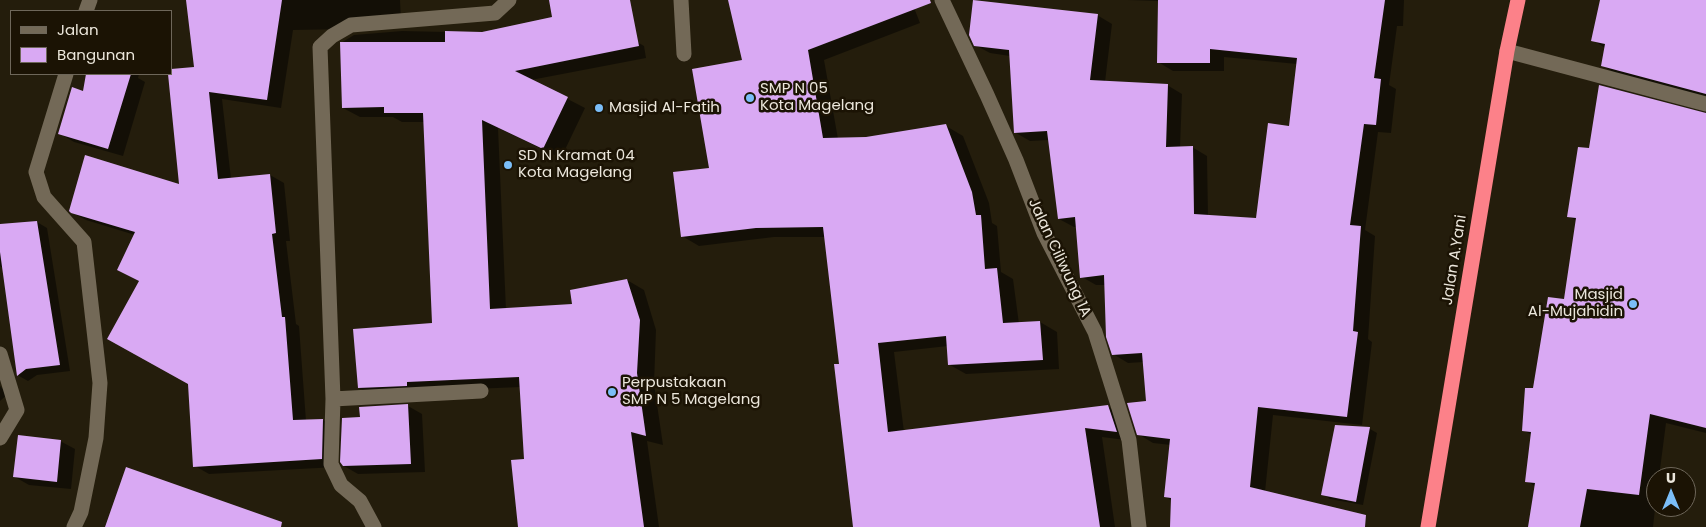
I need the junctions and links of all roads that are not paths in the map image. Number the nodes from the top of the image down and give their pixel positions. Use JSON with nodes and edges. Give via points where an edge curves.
{"nodes":[{"id":1,"x":509,"y":0,"type":"edge"},
{"id":2,"x":681,"y":0,"type":"edge"},
{"id":3,"x":942,"y":0,"type":"edge"},
{"id":4,"x":1518,"y":0,"type":"edge"},
{"id":5,"x":1507,"y":51,"type":"junction"},
{"id":6,"x":684,"y":54,"type":"dead end"},
{"id":7,"x":66,"y":75,"type":"edge"},
{"id":8,"x":1706,"y":104,"type":"edge"},
{"id":9,"x":0,"y":354,"type":"edge"},
{"id":10,"x":481,"y":391,"type":"dead end"},
{"id":11,"x":333,"y":398,"type":"junction"},
{"id":12,"x":0,"y":438,"type":"edge"},
{"id":13,"x":74,"y":527,"type":"edge"},
{"id":14,"x":374,"y":527,"type":"edge"},
{"id":15,"x":1139,"y":527,"type":"edge"},
{"id":16,"x":1428,"y":527,"type":"edge"}],
"edges":[{"from":1,"to":11,"type":"street","via":[[495,13],[350,25],[320,47]]},
{"from":2,"to":6,"type":"street"},
{"from":3,"to":15,"type":"street","name":"Jalan Ciliwung 1A","via":[[1016,160],[1044,233],[1095,332],[1129,440]]},
{"from":4,"to":5,"type":"highway","name":"Jalan A.Yani"},
{"from":5,"to":8,"type":"street"},
{"from":5,"to":16,"type":"highway","name":"Jalan A.Yani"},
{"from":7,"to":13,"type":"street","via":[[36,172],[44,197],[84,242],[100,383],[96,438],[81,512]]},
{"from":9,"to":12,"type":"street","via":[[17,410]]},
{"from":10,"to":11,"type":"street"},
{"from":11,"to":14,"type":"street","via":[[331,464],[341,485],[360,501]]}]}
